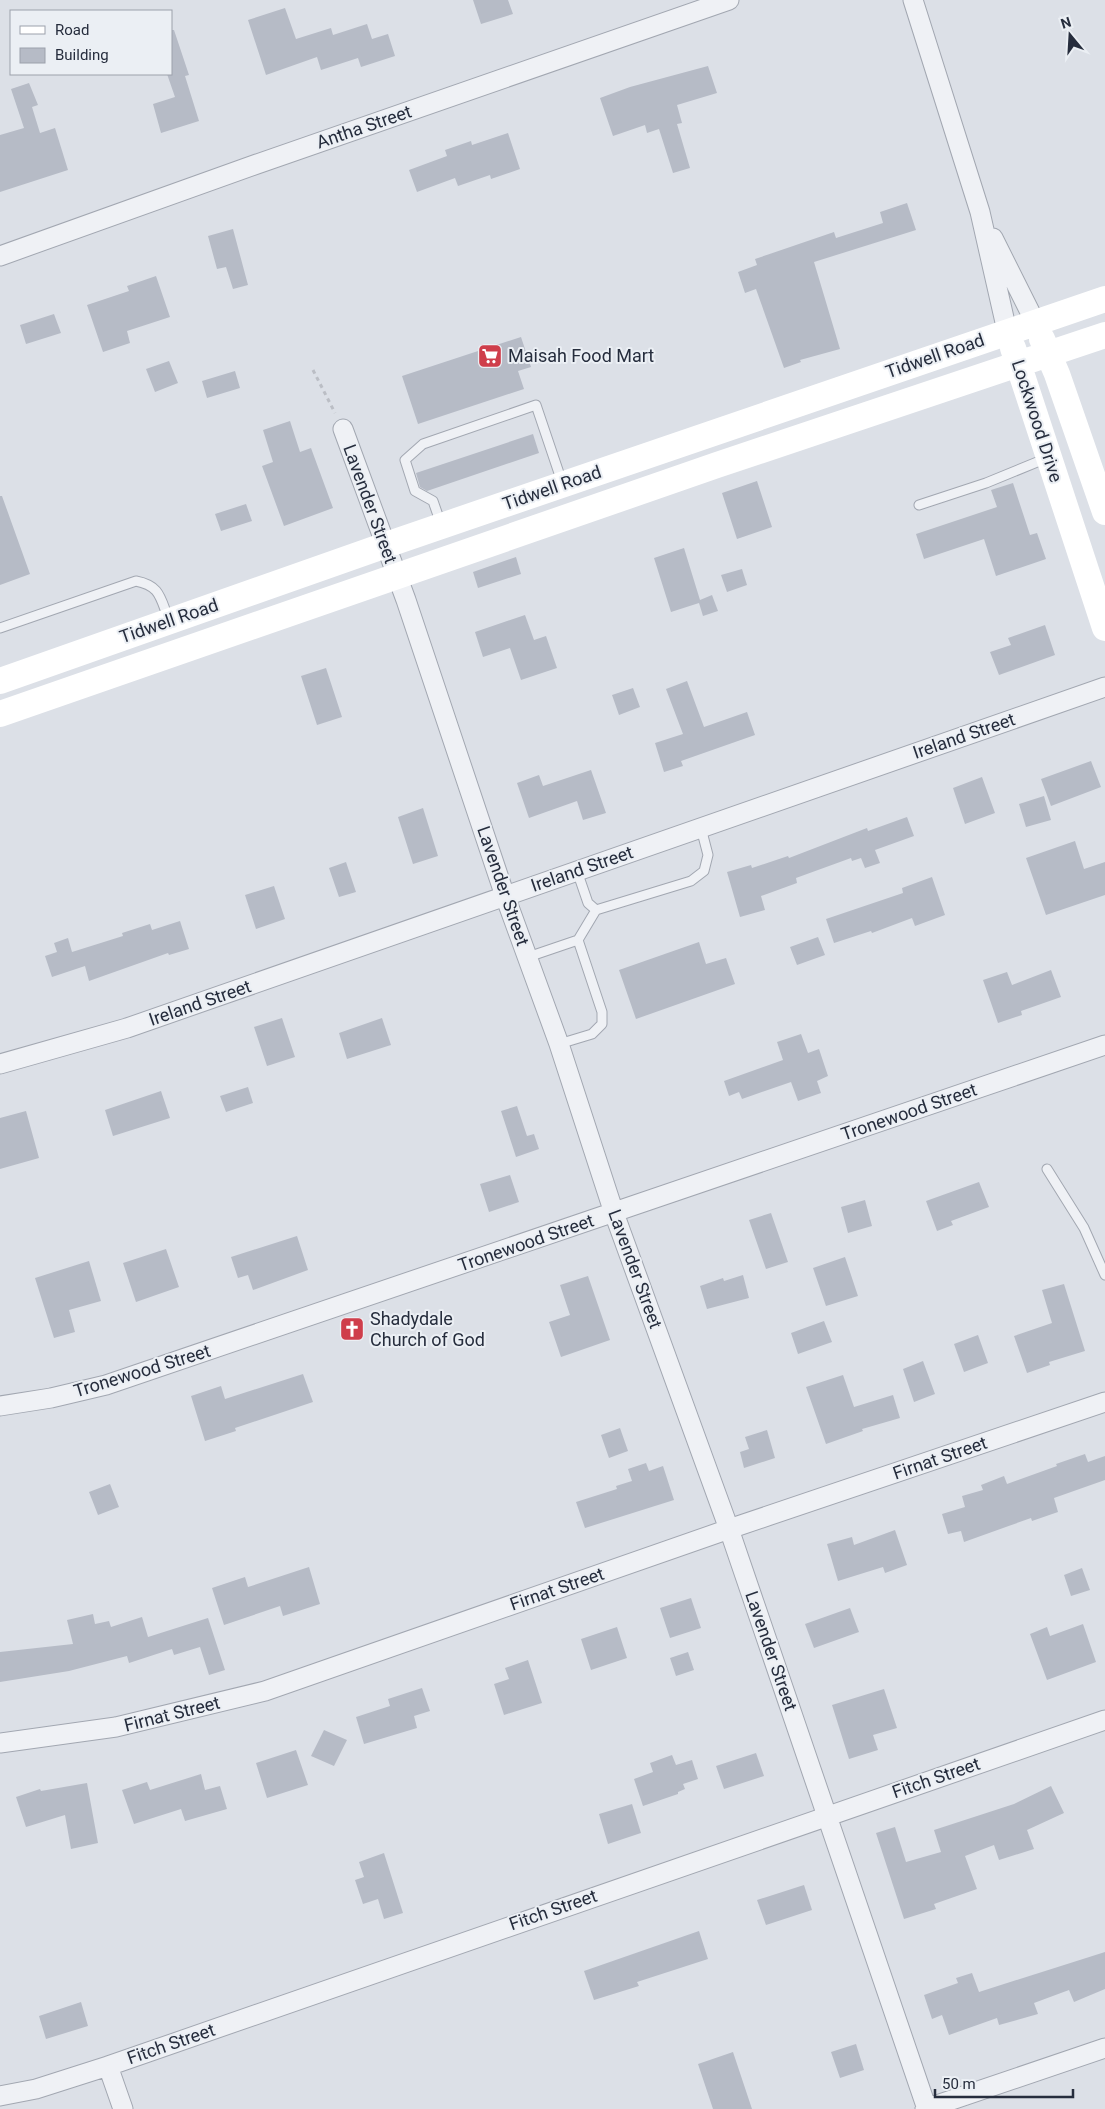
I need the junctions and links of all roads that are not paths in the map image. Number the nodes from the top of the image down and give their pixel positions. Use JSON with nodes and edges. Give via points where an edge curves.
{"nodes":[{"id":1,"x":729,"y":0,"type":"edge"},
{"id":2,"x":913,"y":0,"type":"edge"},
{"id":3,"x":980,"y":212,"type":"junction"},
{"id":4,"x":0,"y":256,"type":"edge"},
{"id":5,"x":1105,"y":299,"type":"edge"},
{"id":6,"x":1035,"y":322,"type":"junction"},
{"id":7,"x":1007,"y":331,"type":"junction"},
{"id":8,"x":1105,"y":335,"type":"edge"},
{"id":9,"x":1048,"y":354,"type":"junction"},
{"id":10,"x":1018,"y":364,"type":"junction"},
{"id":11,"x":343,"y":429,"type":"road end"},
{"id":12,"x":706,"y":435,"type":"junction"},
{"id":13,"x":1050,"y":457,"type":"junction"},
{"id":14,"x":717,"y":466,"type":"junction"},
{"id":15,"x":1100,"y":478,"type":"edge"},
{"id":16,"x":563,"y":484,"type":"junction"},
{"id":17,"x":919,"y":505,"type":"dead end"},
{"id":18,"x":1105,"y":512,"type":"edge"},
{"id":19,"x":441,"y":526,"type":"junction"},
{"id":20,"x":386,"y":545,"type":"junction"},
{"id":21,"x":398,"y":577,"type":"junction"},
{"id":22,"x":169,"y":621,"type":"junction"},
{"id":23,"x":0,"y":628,"type":"edge"},
{"id":24,"x":1105,"y":628,"type":"edge"},
{"id":25,"x":181,"y":652,"type":"junction"},
{"id":26,"x":0,"y":681,"type":"edge"},
{"id":27,"x":1105,"y":687,"type":"edge"},
{"id":28,"x":0,"y":714,"type":"edge"},
{"id":29,"x":701,"y":828,"type":"junction"},
{"id":30,"x":577,"y":871,"type":"junction"},
{"id":31,"x":505,"y":896,"type":"junction"},
{"id":32,"x":596,"y":910,"type":"junction"},
{"id":33,"x":578,"y":940,"type":"junction"},
{"id":34,"x":528,"y":957,"type":"junction"},
{"id":35,"x":559,"y":1044,"type":"junction"},
{"id":36,"x":1105,"y":1045,"type":"edge"},
{"id":37,"x":0,"y":1064,"type":"edge"},
{"id":38,"x":1046,"y":1169,"type":"dead end"},
{"id":39,"x":614,"y":1213,"type":"junction"},
{"id":40,"x":1105,"y":1276,"type":"edge"},
{"id":41,"x":1105,"y":1402,"type":"edge"},
{"id":42,"x":0,"y":1406,"type":"edge"},
{"id":43,"x":729,"y":1529,"type":"junction"},
{"id":44,"x":1105,"y":1720,"type":"edge"},
{"id":45,"x":0,"y":1743,"type":"edge"},
{"id":46,"x":826,"y":1815,"type":"junction"},
{"id":47,"x":1105,"y":2048,"type":"edge"},
{"id":48,"x":108,"y":2066,"type":"junction"},
{"id":49,"x":0,"y":2096,"type":"edge"},
{"id":50,"x":123,"y":2109,"type":"edge"},
{"id":51,"x":926,"y":2109,"type":"edge"}],
"edges":[{"from":1,"to":4,"type":"street","name":"Antha Street"},
{"from":2,"to":3,"type":"street","name":"Lockwood Drive"},
{"from":3,"to":6,"type":"street","name":"Lockwood Drive"},
{"from":3,"to":7,"type":"street","name":"Lockwood Drive"},
{"from":5,"to":6,"type":"main road","name":"Tidwell Road"},
{"from":6,"to":7,"type":"main road","name":"Tidwell Road"},
{"from":6,"to":9,"type":"main road","name":"Lockwood Drive"},
{"from":7,"to":10,"type":"main road","name":"Lockwood Drive"},
{"from":7,"to":12,"type":"main road","name":"Tidwell Road"},
{"from":8,"to":9,"type":"main road","name":"Tidwell Road"},
{"from":9,"to":10,"type":"main road","name":"Tidwell Road"},
{"from":9,"to":15,"type":"main road","name":"Lockwood Drive"},
{"from":10,"to":13,"type":"main road","name":"Lockwood Drive"},
{"from":10,"to":14,"type":"main road","name":"Tidwell Road"},
{"from":11,"to":20,"type":"street","name":"Lavender Street"},
{"from":12,"to":14,"type":"main road"},
{"from":12,"to":16,"type":"main road","name":"Tidwell Road"},
{"from":13,"to":17,"type":"lane"},
{"from":13,"to":24,"type":"main road","name":"Lockwood Drive"},
{"from":14,"to":21,"type":"main road","name":"Tidwell Road"},
{"from":15,"to":18,"type":"main road","name":"Lockwood Drive"},
{"from":16,"to":19,"type":"main road","name":"Tidwell Road"},
{"from":16,"to":19,"type":"lane","via":[[536,405],[423,444],[405,460],[415,491],[433,501]]},
{"from":19,"to":20,"type":"main road","name":"Tidwell Road"},
{"from":20,"to":21,"type":"street","name":"Lavender Street"},
{"from":20,"to":22,"type":"main road","name":"Tidwell Road"},
{"from":21,"to":25,"type":"main road","name":"Tidwell Road"},
{"from":21,"to":31,"type":"street","name":"Lavender Street"},
{"from":22,"to":23,"type":"lane","via":[[158,592],[151,584],[136,581]]},
{"from":22,"to":25,"type":"main road"},
{"from":22,"to":26,"type":"main road","name":"Tidwell Road"},
{"from":25,"to":28,"type":"main road","name":"Tidwell Road"},
{"from":27,"to":29,"type":"street","name":"Ireland Street"},
{"from":29,"to":30,"type":"street","name":"Ireland Street"},
{"from":29,"to":32,"type":"lane","via":[[708,855],[704,871],[691,881]]},
{"from":30,"to":31,"type":"street","name":"Ireland Street"},
{"from":30,"to":32,"type":"lane","via":[[588,903]]},
{"from":31,"to":34,"type":"street","name":"Lavender Street"},
{"from":31,"to":37,"type":"street","name":"Ireland Street","via":[[127,1028]]},
{"from":32,"to":33,"type":"lane"},
{"from":33,"to":34,"type":"lane"},
{"from":33,"to":35,"type":"lane","via":[[602,1012],[602,1024],[592,1034]]},
{"from":34,"to":35,"type":"street","name":"Lavender Street"},
{"from":35,"to":39,"type":"street","name":"Lavender Street"},
{"from":36,"to":39,"type":"street","name":"Tronewood Street"},
{"from":38,"to":40,"type":"lane","via":[[1084,1228]]},
{"from":39,"to":42,"type":"street","name":"Tronewood Street","via":[[106,1385]]},
{"from":39,"to":43,"type":"street","name":"Lavender Street"},
{"from":41,"to":43,"type":"street","name":"Firnat Street"},
{"from":43,"to":45,"type":"street","name":"Firnat Street","via":[[265,1691],[116,1728]]},
{"from":43,"to":46,"type":"street","name":"Lavender Street"},
{"from":44,"to":46,"type":"street","name":"Fitch Street"},
{"from":46,"to":48,"type":"street","name":"Fitch Street"},
{"from":46,"to":51,"type":"street","name":"Lavender Street"},
{"from":47,"to":51,"type":"street"},
{"from":48,"to":49,"type":"street","name":"Fitch Street","via":[[36,2089]]},
{"from":48,"to":50,"type":"street"}]}
